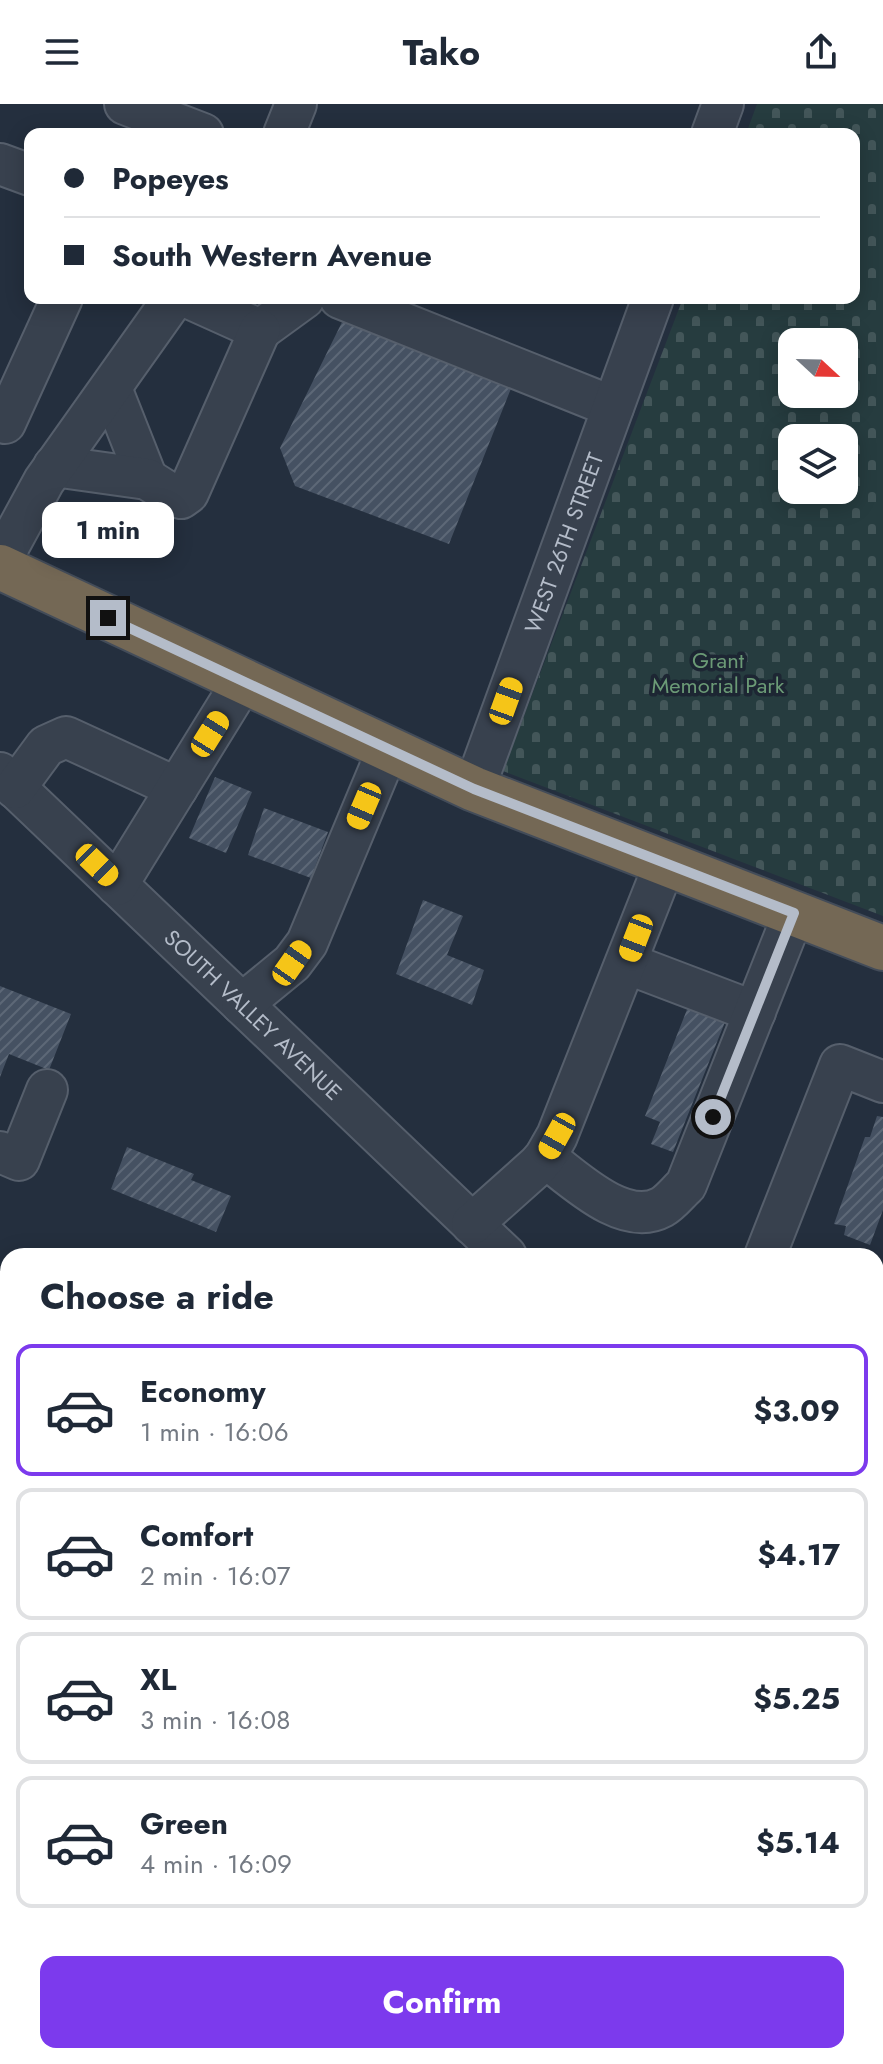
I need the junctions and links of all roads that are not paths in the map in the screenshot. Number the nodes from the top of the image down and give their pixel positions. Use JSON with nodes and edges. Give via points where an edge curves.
{"nodes":[{"id":1,"x":125,"y":104,"type":"edge"},
{"id":2,"x":296,"y":104,"type":"edge"},
{"id":3,"x":723,"y":104,"type":"edge"},
{"id":4,"x":187,"y":128,"type":"edge"},
{"id":5,"x":286,"y":128,"type":"edge"},
{"id":6,"x":714,"y":128,"type":"edge"},
{"id":7,"x":0,"y":164,"type":"edge"},
{"id":8,"x":24,"y":173,"type":"edge"},
{"id":9,"x":59,"y":304,"type":"edge"},
{"id":10,"x":170,"y":304,"type":"edge"},
{"id":11,"x":202,"y":304,"type":"edge"},
{"id":12,"x":296,"y":304,"type":"edge"},
{"id":13,"x":355,"y":304,"type":"edge"},
{"id":14,"x":651,"y":304,"type":"edge"},
{"id":15,"x":260,"y":330,"type":"junction"},
{"id":16,"x":111,"y":388,"type":"junction"},
{"id":17,"x":613,"y":407,"type":"junction"},
{"id":18,"x":3,"y":422,"type":"edge"},
{"id":19,"x":60,"y":458,"type":"junction"},
{"id":20,"x":147,"y":479,"type":"junction"},
{"id":21,"x":0,"y":564,"type":"edge"},
{"id":22,"x":243,"y":681,"type":"junction"},
{"id":23,"x":388,"y":749,"type":"junction"},
{"id":24,"x":8,"y":781,"type":"edge"},
{"id":25,"x":177,"y":788,"type":"junction"},
{"id":26,"x":474,"y":789,"type":"junction"},
{"id":27,"x":665,"y":863,"type":"junction"},
{"id":28,"x":117,"y":885,"type":"junction"},
{"id":29,"x":794,"y":913,"type":"junction"},
{"id":30,"x":883,"y":948,"type":"edge"},
{"id":31,"x":626,"y":963,"type":"junction"},
{"id":32,"x":242,"y":1004,"type":"junction"},
{"id":33,"x":755,"y":1012,"type":"junction"},
{"id":34,"x":883,"y":1082,"type":"edge"},
{"id":35,"x":47,"y":1090,"type":"dead end"},
{"id":36,"x":0,"y":1152,"type":"edge"},
{"id":37,"x":545,"y":1157,"type":"junction"},
{"id":38,"x":472,"y":1224,"type":"junction"},
{"id":39,"x":498,"y":1248,"type":"edge"},
{"id":40,"x":768,"y":1248,"type":"edge"}],
"edges":[{"from":1,"to":4,"type":"street"},
{"from":2,"to":5,"type":"street"},
{"from":3,"to":6,"type":"street"},
{"from":7,"to":8,"type":"street"},
{"from":9,"to":18,"type":"street"},
{"from":10,"to":16,"type":"street"},
{"from":11,"to":15,"type":"street"},
{"from":12,"to":15,"type":"street"},
{"from":13,"to":17,"type":"street"},
{"from":14,"to":17,"type":"street","name":"WEST 26TH STREET"},
{"from":15,"to":20,"type":"street","via":[[188,493],[174,496]]},
{"from":16,"to":19,"type":"street"},
{"from":16,"to":20,"type":"street"},
{"from":17,"to":26,"type":"street","name":"WEST 26TH STREET"},
{"from":18,"to":19,"type":"street"},
{"from":19,"to":20,"type":"street"},
{"from":19,"to":21,"type":"street"},
{"from":21,"to":22,"type":"highway"},
{"from":22,"to":23,"type":"highway"},
{"from":22,"to":25,"type":"street"},
{"from":23,"to":26,"type":"highway"},
{"from":23,"to":32,"type":"street","via":[[307,943],[292,963]]},
{"from":24,"to":25,"type":"street","via":[[46,746],[66,737]]},
{"from":24,"to":28,"type":"street","name":"SOUTH VALLEY AVENUE"},
{"from":25,"to":28,"type":"street"},
{"from":26,"to":27,"type":"highway"},
{"from":27,"to":29,"type":"highway"},
{"from":27,"to":31,"type":"street"},
{"from":28,"to":32,"type":"street","name":"SOUTH VALLEY AVENUE"},
{"from":29,"to":30,"type":"highway"},
{"from":29,"to":33,"type":"street"},
{"from":31,"to":33,"type":"street"},
{"from":31,"to":37,"type":"street"},
{"from":32,"to":38,"type":"street","name":"SOUTH VALLEY AVENUE"},
{"from":33,"to":37,"type":"street","via":[[686,1185],[662,1207],[620,1210]]},
{"from":34,"to":40,"type":"street","via":[[840,1065]]},
{"from":35,"to":36,"type":"street","via":[[19,1160]]},
{"from":37,"to":38,"type":"street"},
{"from":38,"to":39,"type":"street","name":"SOUTH VALLEY AVENUE"}]}
